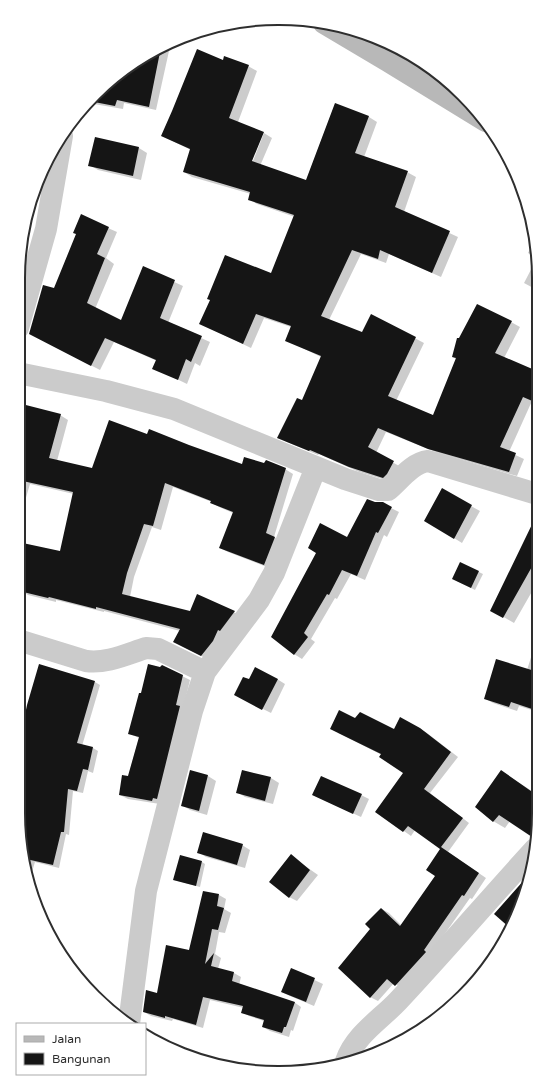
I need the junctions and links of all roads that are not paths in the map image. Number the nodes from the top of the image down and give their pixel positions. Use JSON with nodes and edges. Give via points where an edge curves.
{"nodes":[{"id":1,"x":342,"y":34,"type":"edge"},
{"id":2,"x":468,"y":110,"type":"edge"},
{"id":3,"x":59,"y":151,"type":"edge"},
{"id":4,"x":25,"y":303,"type":"edge"},
{"id":5,"x":25,"y":375,"type":"edge"},
{"id":6,"x":316,"y":467,"type":"junction"},
{"id":7,"x":532,"y":492,"type":"edge"},
{"id":8,"x":25,"y":642,"type":"edge"},
{"id":9,"x":205,"y":672,"type":"junction"},
{"id":10,"x":528,"y":857,"type":"edge"},
{"id":11,"x":130,"y":1018,"type":"edge"},
{"id":12,"x":348,"y":1056,"type":"edge"}],
"edges":[{"from":1,"to":2,"type":"street"},
{"from":3,"to":4,"type":"street","via":[[46,229]]},
{"from":5,"to":6,"type":"street","via":[[174,409]]},
{"from":6,"to":7,"type":"street","via":[[379,490],[388,490],[416,465],[428,461]]},
{"from":6,"to":9,"type":"street","via":[[268,586]]},
{"from":8,"to":9,"type":"street","via":[[94,662],[152,648]]},
{"from":9,"to":11,"type":"street","via":[[192,711],[146,891]]},
{"from":10,"to":12,"type":"street","via":[[397,1002],[358,1040]]}]}
